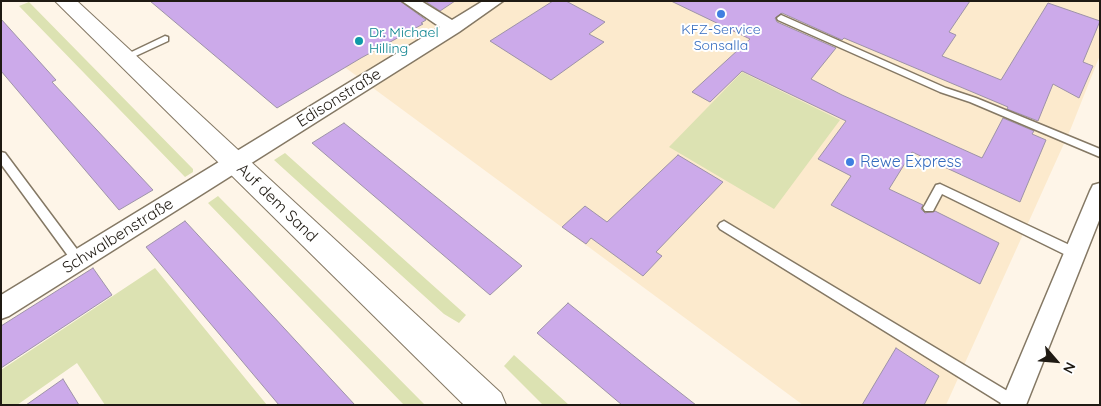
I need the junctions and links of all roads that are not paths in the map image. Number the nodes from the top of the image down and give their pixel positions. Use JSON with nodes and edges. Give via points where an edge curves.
{"nodes":[{"id":1,"x":65,"y":1,"type":"edge"},
{"id":2,"x":410,"y":1,"type":"edge"},
{"id":3,"x":495,"y":1,"type":"edge"},
{"id":4,"x":781,"y":18,"type":"dead end"},
{"id":5,"x":452,"y":28,"type":"junction"},
{"id":6,"x":165,"y":39,"type":"dead end"},
{"id":7,"x":124,"y":58,"type":"junction"},
{"id":8,"x":1100,"y":153,"type":"edge"},
{"id":9,"x":1,"y":156,"type":"edge"},
{"id":10,"x":235,"y":163,"type":"junction"},
{"id":11,"x":1100,"y":191,"type":"edge"},
{"id":12,"x":929,"y":208,"type":"dead end"},
{"id":13,"x":724,"y":226,"type":"dead end"},
{"id":14,"x":1074,"y":252,"type":"junction"},
{"id":15,"x":78,"y":260,"type":"junction"},
{"id":16,"x":1,"y":308,"type":"edge"},
{"id":17,"x":1014,"y":404,"type":"edge"},
{"id":18,"x":488,"y":405,"type":"edge"}],
"edges":[{"from":1,"to":7,"type":"street","name":"Auf dem Sand"},
{"from":2,"to":5,"type":"street"},
{"from":3,"to":5,"type":"street","name":"Edisonstraße"},
{"from":4,"to":8,"type":"lane","via":[[943,90]]},
{"from":5,"to":10,"type":"street","name":"Edisonstraße"},
{"from":6,"to":7,"type":"lane"},
{"from":7,"to":10,"type":"street","name":"Auf dem Sand"},
{"from":9,"to":15,"type":"lane"},
{"from":10,"to":15,"type":"street","name":"Schwalbenstraße"},
{"from":10,"to":18,"type":"street","name":"Auf dem Sand"},
{"from":11,"to":14,"type":"street"},
{"from":12,"to":14,"type":"lane","via":[[940,188]]},
{"from":13,"to":17,"type":"lane"},
{"from":14,"to":17,"type":"street"},
{"from":15,"to":16,"type":"street","name":"Schwalbenstraße"}]}
